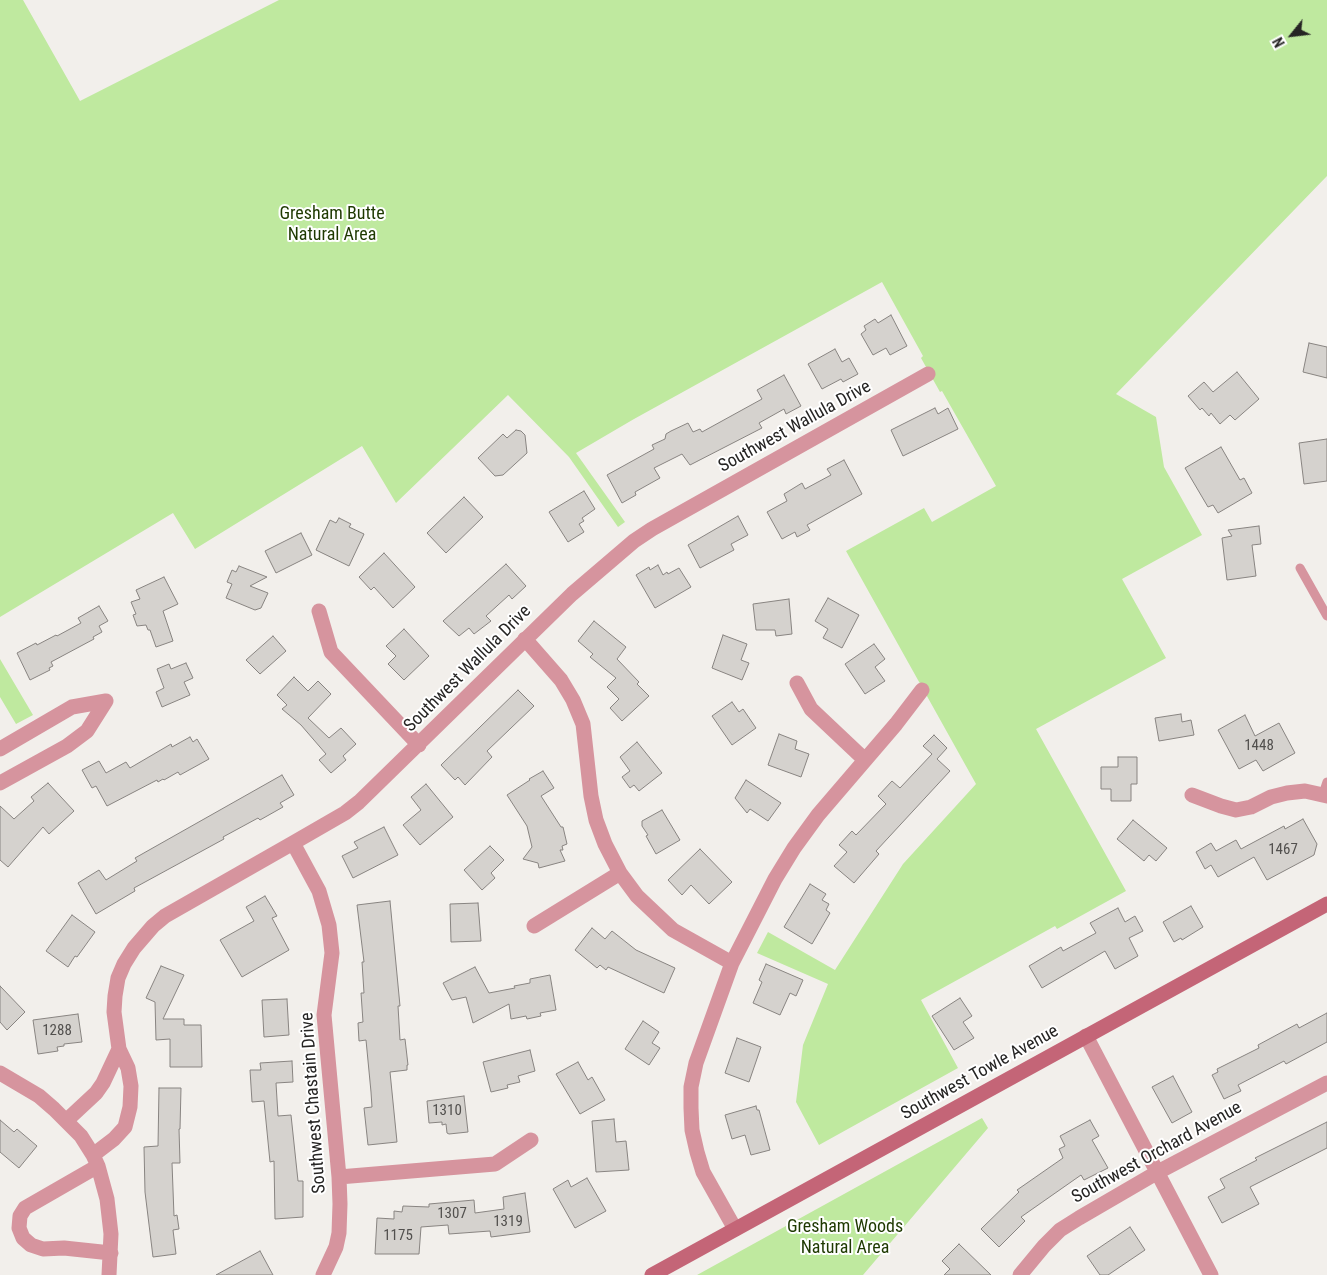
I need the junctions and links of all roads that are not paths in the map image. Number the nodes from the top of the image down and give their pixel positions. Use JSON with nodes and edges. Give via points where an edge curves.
{"nodes":[{"id":1,"x":928,"y":374,"type":"dead end"},
{"id":2,"x":1300,"y":568,"type":"dead end"},
{"id":3,"x":319,"y":611,"type":"dead end"},
{"id":4,"x":1327,"y":616,"type":"edge"},
{"id":5,"x":525,"y":639,"type":"junction"},
{"id":6,"x":797,"y":683,"type":"dead end"},
{"id":7,"x":922,"y":690,"type":"dead end"},
{"id":8,"x":419,"y":745,"type":"junction"},
{"id":9,"x":0,"y":749,"type":"edge"},
{"id":10,"x":865,"y":760,"type":"junction"},
{"id":11,"x":0,"y":783,"type":"edge"},
{"id":12,"x":1326,"y":791,"type":"edge"},
{"id":13,"x":1192,"y":795,"type":"dead end"},
{"id":14,"x":293,"y":843,"type":"junction"},
{"id":15,"x":620,"y":873,"type":"junction"},
{"id":16,"x":1327,"y":904,"type":"edge"},
{"id":17,"x":534,"y":926,"type":"dead end"},
{"id":18,"x":732,"y":963,"type":"junction"},
{"id":19,"x":1086,"y":1036,"type":"junction"},
{"id":20,"x":119,"y":1049,"type":"junction"},
{"id":21,"x":0,"y":1073,"type":"edge"},
{"id":22,"x":1327,"y":1083,"type":"edge"},
{"id":23,"x":67,"y":1120,"type":"junction"},
{"id":24,"x":531,"y":1140,"type":"dead end"},
{"id":25,"x":95,"y":1160,"type":"junction"},
{"id":26,"x":1158,"y":1172,"type":"junction"},
{"id":27,"x":339,"y":1177,"type":"junction"},
{"id":28,"x":735,"y":1229,"type":"junction"},
{"id":29,"x":111,"y":1253,"type":"junction"},
{"id":30,"x":109,"y":1275,"type":"edge"},
{"id":31,"x":323,"y":1275,"type":"edge"},
{"id":32,"x":652,"y":1275,"type":"edge"},
{"id":33,"x":1020,"y":1275,"type":"edge"},
{"id":34,"x":1212,"y":1275,"type":"edge"}],
"edges":[{"from":1,"to":5,"type":"street","name":"Southwest Wallula Drive","via":[[652,529],[605,565]]},
{"from":2,"to":4,"type":"lane"},
{"from":3,"to":8,"type":"street","via":[[331,652]]},
{"from":5,"to":8,"type":"street","name":"Southwest Wallula Drive"},
{"from":5,"to":15,"type":"street","via":[[561,680],[580,716],[596,820]]},
{"from":6,"to":10,"type":"street","via":[[811,708]]},
{"from":7,"to":10,"type":"street"},
{"from":8,"to":14,"type":"street","name":"Southwest Wallula Drive","via":[[359,802]]},
{"from":9,"to":11,"type":"street","via":[[72,707],[106,702],[87,731],[67,746]]},
{"from":10,"to":18,"type":"street","via":[[794,848]]},
{"from":12,"to":13,"type":"street","via":[[1286,793],[1236,810]]},
{"from":14,"to":20,"type":"street","name":"Southwest Wallula Drive","via":[[165,916],[145,935],[118,978],[114,1012]]},
{"from":14,"to":27,"type":"street","name":"Southwest Chastain Drive","via":[[319,890],[329,924],[332,953],[324,1015]]},
{"from":15,"to":17,"type":"street"},
{"from":15,"to":18,"type":"street","via":[[637,896],[673,930]]},
{"from":16,"to":19,"type":"main road","name":"Southwest Towle Avenue"},
{"from":18,"to":28,"type":"street","via":[[696,1063],[691,1108],[692,1130],[704,1172]]},
{"from":19,"to":26,"type":"street"},
{"from":19,"to":28,"type":"main road","name":"Southwest Towle Avenue"},
{"from":20,"to":23,"type":"street","via":[[96,1093]]},
{"from":20,"to":25,"type":"street","name":"Southwest Wallula Drive","via":[[128,1068],[130,1107],[124,1127]]},
{"from":21,"to":23,"type":"street","via":[[39,1096]]},
{"from":22,"to":26,"type":"street","name":"Southwest Orchard Avenue"},
{"from":23,"to":25,"type":"street"},
{"from":24,"to":27,"type":"street","via":[[495,1164]]},
{"from":25,"to":29,"type":"street","via":[[107,1199]]},
{"from":25,"to":29,"type":"street","name":"Southwest Wallula Drive","via":[[25,1208],[20,1216],[20,1228],[23,1238],[43,1249]]},
{"from":26,"to":33,"type":"street","name":"Southwest Orchard Avenue","via":[[1060,1230]]},
{"from":26,"to":34,"type":"street"},
{"from":27,"to":31,"type":"street","name":"Southwest Chastain Drive","via":[[339,1233]]},
{"from":28,"to":32,"type":"main road","name":"Southwest Towle Avenue"},
{"from":29,"to":30,"type":"street"}]}
